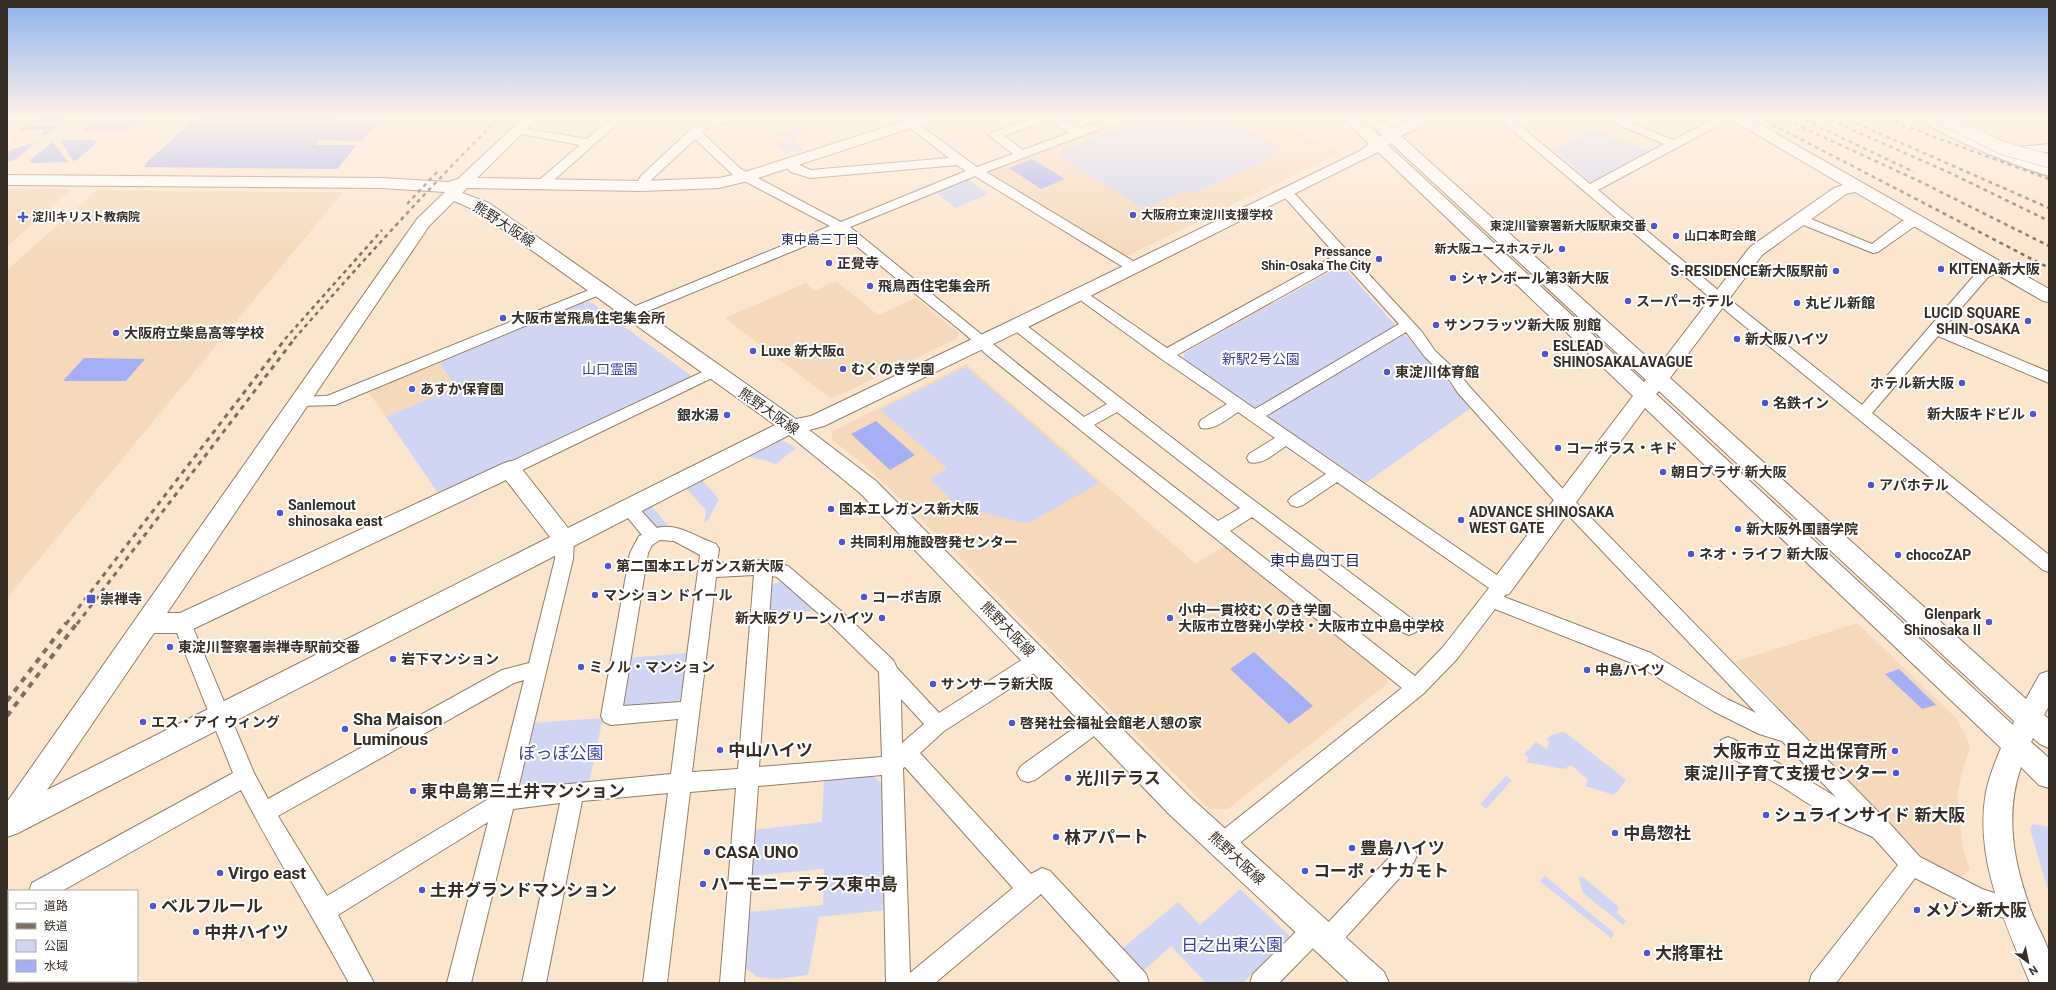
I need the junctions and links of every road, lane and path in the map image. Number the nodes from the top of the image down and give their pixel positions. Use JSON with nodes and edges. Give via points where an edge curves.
{"nodes":[{"id":1,"x":473,"y":163,"type":"edge"},
{"id":2,"x":566,"y":163,"type":"edge"},
{"id":3,"x":661,"y":163,"type":"edge"},
{"id":4,"x":728,"y":163,"type":"edge"},
{"id":5,"x":934,"y":163,"type":"edge"},
{"id":6,"x":963,"y":163,"type":"edge"},
{"id":7,"x":997,"y":163,"type":"edge"},
{"id":8,"x":1346,"y":163,"type":"edge"},
{"id":9,"x":1411,"y":163,"type":"edge"},
{"id":10,"x":1559,"y":163,"type":"edge"},
{"id":11,"x":1638,"y":163,"type":"edge"},
{"id":12,"x":1817,"y":163,"type":"edge"},
{"id":13,"x":2025,"y":163,"type":"edge"},
{"id":14,"x":789,"y":164,"type":"joint"},
{"id":15,"x":976,"y":171,"type":"junction"},
{"id":16,"x":2049,"y":172,"type":"edge"},
{"id":17,"x":746,"y":177,"type":"junction"},
{"id":18,"x":7,"y":180,"type":"edge"},
{"id":19,"x":542,"y":184,"type":"junction"},
{"id":20,"x":641,"y":186,"type":"junction"},
{"id":21,"x":1856,"y":186,"type":"junction"},
{"id":22,"x":455,"y":188,"type":"junction"},
{"id":23,"x":1590,"y":189,"type":"junction"},
{"id":24,"x":1283,"y":193,"type":"junction"},
{"id":25,"x":1801,"y":219,"type":"junction"},
{"id":26,"x":1916,"y":221,"type":"junction"},
{"id":27,"x":841,"y":227,"type":"junction"},
{"id":28,"x":1344,"y":256,"type":"junction"},
{"id":29,"x":1133,"y":267,"type":"junction"},
{"id":30,"x":1997,"y":268,"type":"junction"},
{"id":31,"x":599,"y":290,"type":"junction"},
{"id":32,"x":1079,"y":294,"type":"junction"},
{"id":33,"x":2049,"y":297,"type":"edge"},
{"id":34,"x":1719,"y":298,"type":"junction"},
{"id":35,"x":631,"y":313,"type":"junction"},
{"id":36,"x":1017,"y":325,"type":"junction"},
{"id":37,"x":1406,"y":326,"type":"junction"},
{"id":38,"x":1936,"y":330,"type":"junction"},
{"id":39,"x":982,"y":342,"type":"junction"},
{"id":40,"x":1165,"y":354,"type":"junction"},
{"id":41,"x":713,"y":372,"type":"junction"},
{"id":42,"x":2049,"y":378,"type":"edge"},
{"id":43,"x":1651,"y":387,"type":"junction"},
{"id":44,"x":300,"y":402,"type":"junction"},
{"id":45,"x":1117,"y":405,"type":"junction"},
{"id":46,"x":1238,"y":405,"type":"junction"},
{"id":47,"x":1862,"y":415,"type":"junction"},
{"id":48,"x":1255,"y":416,"type":"junction"},
{"id":49,"x":1083,"y":424,"type":"junction"},
{"id":50,"x":1207,"y":424,"type":"dead end"},
{"id":51,"x":792,"y":427,"type":"junction"},
{"id":52,"x":1286,"y":438,"type":"junction"},
{"id":53,"x":1255,"y":458,"type":"dead end"},
{"id":54,"x":510,"y":469,"type":"junction"},
{"id":55,"x":1337,"y":474,"type":"junction"},
{"id":56,"x":1297,"y":501,"type":"dead end"},
{"id":57,"x":1566,"y":501,"type":"junction"},
{"id":58,"x":628,"y":507,"type":"junction"},
{"id":59,"x":1252,"y":508,"type":"junction"},
{"id":60,"x":1218,"y":530,"type":"junction"},
{"id":61,"x":653,"y":536,"type":"junction"},
{"id":62,"x":565,"y":540,"type":"junction"},
{"id":63,"x":2049,"y":565,"type":"edge"},
{"id":64,"x":764,"y":567,"type":"junction"},
{"id":65,"x":707,"y":571,"type":"junction"},
{"id":66,"x":1496,"y":594,"type":"junction"},
{"id":67,"x":148,"y":623,"type":"junction"},
{"id":68,"x":182,"y":623,"type":"junction"},
{"id":69,"x":1409,"y":627,"type":"dead end"},
{"id":70,"x":1038,"y":660,"type":"junction"},
{"id":71,"x":536,"y":668,"type":"junction"},
{"id":72,"x":890,"y":674,"type":"junction"},
{"id":73,"x":2049,"y":682,"type":"edge"},
{"id":74,"x":1416,"y":688,"type":"junction"},
{"id":75,"x":689,"y":710,"type":"junction"},
{"id":76,"x":220,"y":716,"type":"junction"},
{"id":77,"x":2029,"y":718,"type":"junction"},
{"id":78,"x":1098,"y":722,"type":"junction"},
{"id":79,"x":937,"y":725,"type":"junction"},
{"id":80,"x":1788,"y":734,"type":"junction"},
{"id":81,"x":2049,"y":736,"type":"edge"},
{"id":82,"x":2016,"y":745,"type":"junction"},
{"id":83,"x":1728,"y":746,"type":"dead end"},
{"id":84,"x":899,"y":759,"type":"junction"},
{"id":85,"x":1028,"y":773,"type":"dead end"},
{"id":86,"x":2049,"y":776,"type":"edge"},
{"id":87,"x":245,"y":777,"type":"junction"},
{"id":88,"x":747,"y":778,"type":"junction"},
{"id":89,"x":679,"y":784,"type":"junction"},
{"id":90,"x":573,"y":792,"type":"junction"},
{"id":91,"x":505,"y":800,"type":"junction"},
{"id":92,"x":264,"y":813,"type":"junction"},
{"id":93,"x":8,"y":825,"type":"edge"},
{"id":94,"x":1883,"y":832,"type":"junction"},
{"id":95,"x":1222,"y":844,"type":"junction"},
{"id":96,"x":1406,"y":855,"type":"dead end"},
{"id":97,"x":1912,"y":865,"type":"junction"},
{"id":98,"x":42,"y":890,"type":"edge"},
{"id":99,"x":1029,"y":890,"type":"junction"},
{"id":100,"x":323,"y":911,"type":"junction"},
{"id":101,"x":2017,"y":911,"type":"junction"},
{"id":102,"x":1321,"y":935,"type":"junction"},
{"id":103,"x":362,"y":983,"type":"edge"},
{"id":104,"x":459,"y":983,"type":"edge"},
{"id":105,"x":534,"y":983,"type":"edge"},
{"id":106,"x":655,"y":983,"type":"edge"},
{"id":107,"x":732,"y":983,"type":"edge"},
{"id":108,"x":898,"y":983,"type":"edge"},
{"id":109,"x":916,"y":983,"type":"edge"},
{"id":110,"x":1137,"y":983,"type":"edge"},
{"id":111,"x":1262,"y":983,"type":"edge"},
{"id":112,"x":1373,"y":983,"type":"edge"},
{"id":113,"x":1821,"y":983,"type":"edge"},
{"id":114,"x":2046,"y":983,"type":"edge"}],
"edges":[{"from":1,"to":22,"type":"street"},
{"from":2,"to":19,"type":"street"},
{"from":3,"to":20,"type":"street"},
{"from":4,"to":17,"type":"street"},
{"from":5,"to":14,"type":"street","via":[[810,174]]},
{"from":6,"to":15,"type":"street"},
{"from":7,"to":15,"type":"street"},
{"from":8,"to":24,"type":"street"},
{"from":9,"to":43,"type":"street"},
{"from":10,"to":23,"type":"street"},
{"from":11,"to":23,"type":"street"},
{"from":12,"to":21,"type":"street"},
{"from":13,"to":16,"type":"street"},
{"from":14,"to":17,"type":"street"},
{"from":15,"to":27,"type":"street"},
{"from":15,"to":29,"type":"street"},
{"from":17,"to":20,"type":"street","via":[[719,183]]},
{"from":17,"to":27,"type":"street"},
{"from":18,"to":22,"type":"street","name":"熊野大阪線","via":[[381,183]]},
{"from":19,"to":20,"type":"street"},
{"from":19,"to":22,"type":"street"},
{"from":21,"to":25,"type":"street","via":[[1840,191]]},
{"from":21,"to":26,"type":"street"},
{"from":22,"to":31,"type":"street","name":"熊野大阪線"},
{"from":22,"to":44,"type":"street","via":[[438,209],[429,215]]},
{"from":23,"to":34,"type":"street"},
{"from":24,"to":28,"type":"street","via":[[1292,198]]},
{"from":24,"to":29,"type":"street"},
{"from":25,"to":26,"type":"street","via":[[1873,249],[1907,224]]},
{"from":25,"to":34,"type":"street","via":[[1756,251]]},
{"from":26,"to":30,"type":"street"},
{"from":27,"to":35,"type":"street"},
{"from":27,"to":39,"type":"street"},
{"from":28,"to":37,"type":"street"},
{"from":28,"to":40,"type":"street"},
{"from":29,"to":32,"type":"street"},
{"from":30,"to":33,"type":"street"},
{"from":30,"to":38,"type":"street","via":[[1983,274]]},
{"from":31,"to":35,"type":"street","name":"熊野大阪線"},
{"from":31,"to":44,"type":"street","via":[[329,401]]},
{"from":32,"to":36,"type":"street"},
{"from":32,"to":40,"type":"street"},
{"from":34,"to":43,"type":"street","via":[[1671,365]]},
{"from":34,"to":47,"type":"street"},
{"from":35,"to":41,"type":"street","name":"熊野大阪線"},
{"from":36,"to":39,"type":"street"},
{"from":36,"to":45,"type":"street"},
{"from":37,"to":48,"type":"street"},
{"from":37,"to":57,"type":"street","via":[[1417,335],[1435,359],[1456,378],[1463,389]]},
{"from":38,"to":42,"type":"street"},
{"from":38,"to":47,"type":"street"},
{"from":39,"to":49,"type":"street"},
{"from":39,"to":51,"type":"street","via":[[817,420]]},
{"from":40,"to":46,"type":"street"},
{"from":41,"to":51,"type":"street","name":"熊野大阪線"},
{"from":41,"to":54,"type":"street"},
{"from":43,"to":57,"type":"street"},
{"from":43,"to":77,"type":"street"},
{"from":43,"to":82,"type":"street"},
{"from":44,"to":67,"type":"street"},
{"from":45,"to":49,"type":"street"},
{"from":45,"to":59,"type":"street"},
{"from":46,"to":48,"type":"street"},
{"from":46,"to":50,"type":"street"},
{"from":47,"to":63,"type":"street"},
{"from":48,"to":52,"type":"street"},
{"from":49,"to":60,"type":"street"},
{"from":51,"to":58,"type":"street","via":[[777,431]]},
{"from":51,"to":70,"type":"street","name":"熊野大阪線","via":[[868,487]]},
{"from":52,"to":53,"type":"street"},
{"from":52,"to":55,"type":"street"},
{"from":54,"to":62,"type":"street"},
{"from":54,"to":68,"type":"street"},
{"from":55,"to":56,"type":"street"},
{"from":55,"to":66,"type":"street"},
{"from":57,"to":66,"type":"street"},
{"from":57,"to":80,"type":"street"},
{"from":58,"to":61,"type":"street"},
{"from":58,"to":62,"type":"street"},
{"from":59,"to":60,"type":"street"},
{"from":59,"to":69,"type":"street"},
{"from":60,"to":74,"type":"street"},
{"from":61,"to":65,"type":"street","via":[[676,533],[704,549],[710,549]]},
{"from":61,"to":75,"type":"street","via":[[645,541],[639,553],[611,716]]},
{"from":62,"to":71,"type":"street","via":[[564,558]]},
{"from":62,"to":76,"type":"street"},
{"from":64,"to":65,"type":"street"},
{"from":64,"to":72,"type":"street","via":[[782,571],[788,576],[886,666]]},
{"from":64,"to":88,"type":"street"},
{"from":65,"to":75,"type":"street"},
{"from":66,"to":74,"type":"street","via":[[1450,653]]},
{"from":66,"to":80,"type":"street","via":[[1644,659],[1720,705],[1766,728]]},
{"from":67,"to":68,"type":"street"},
{"from":67,"to":93,"type":"street"},
{"from":68,"to":76,"type":"street"},
{"from":70,"to":78,"type":"street","name":"熊野大阪線"},
{"from":70,"to":79,"type":"street"},
{"from":71,"to":91,"type":"street"},
{"from":71,"to":92,"type":"street","via":[[509,676]]},
{"from":72,"to":79,"type":"street"},
{"from":72,"to":84,"type":"street"},
{"from":73,"to":77,"type":"street"},
{"from":74,"to":95,"type":"street"},
{"from":75,"to":89,"type":"street"},
{"from":76,"to":87,"type":"street"},
{"from":76,"to":93,"type":"street"},
{"from":77,"to":81,"type":"street"},
{"from":77,"to":82,"type":"street"},
{"from":78,"to":85,"type":"street"},
{"from":78,"to":95,"type":"street","name":"熊野大阪線","via":[[1179,805]]},
{"from":79,"to":84,"type":"street"},
{"from":80,"to":94,"type":"street"},
{"from":82,"to":86,"type":"street"},
{"from":82,"to":101,"type":"street","via":[[2000,790],[1997,814],[2000,854]]},
{"from":83,"to":94,"type":"street","via":[[1788,779],[1840,812]]},
{"from":84,"to":88,"type":"street"},
{"from":84,"to":99,"type":"street"},
{"from":84,"to":108,"type":"street"},
{"from":87,"to":92,"type":"street"},
{"from":87,"to":98,"type":"street"},
{"from":88,"to":89,"type":"street"},
{"from":88,"to":107,"type":"street"},
{"from":89,"to":90,"type":"street"},
{"from":89,"to":106,"type":"street"},
{"from":90,"to":91,"type":"street"},
{"from":90,"to":105,"type":"street"},
{"from":91,"to":100,"type":"street"},
{"from":91,"to":104,"type":"street"},
{"from":92,"to":100,"type":"street"},
{"from":94,"to":97,"type":"street"},
{"from":95,"to":102,"type":"street","name":"熊野大阪線"},
{"from":96,"to":102,"type":"street"},
{"from":97,"to":101,"type":"street","via":[[1978,899]]},
{"from":97,"to":113,"type":"street"},
{"from":99,"to":109,"type":"street"},
{"from":99,"to":110,"type":"street","via":[[1042,879]]},
{"from":100,"to":103,"type":"street"},
{"from":101,"to":114,"type":"street"},
{"from":102,"to":111,"type":"street"},
{"from":102,"to":112,"type":"street","name":"熊野大阪線"}]}
